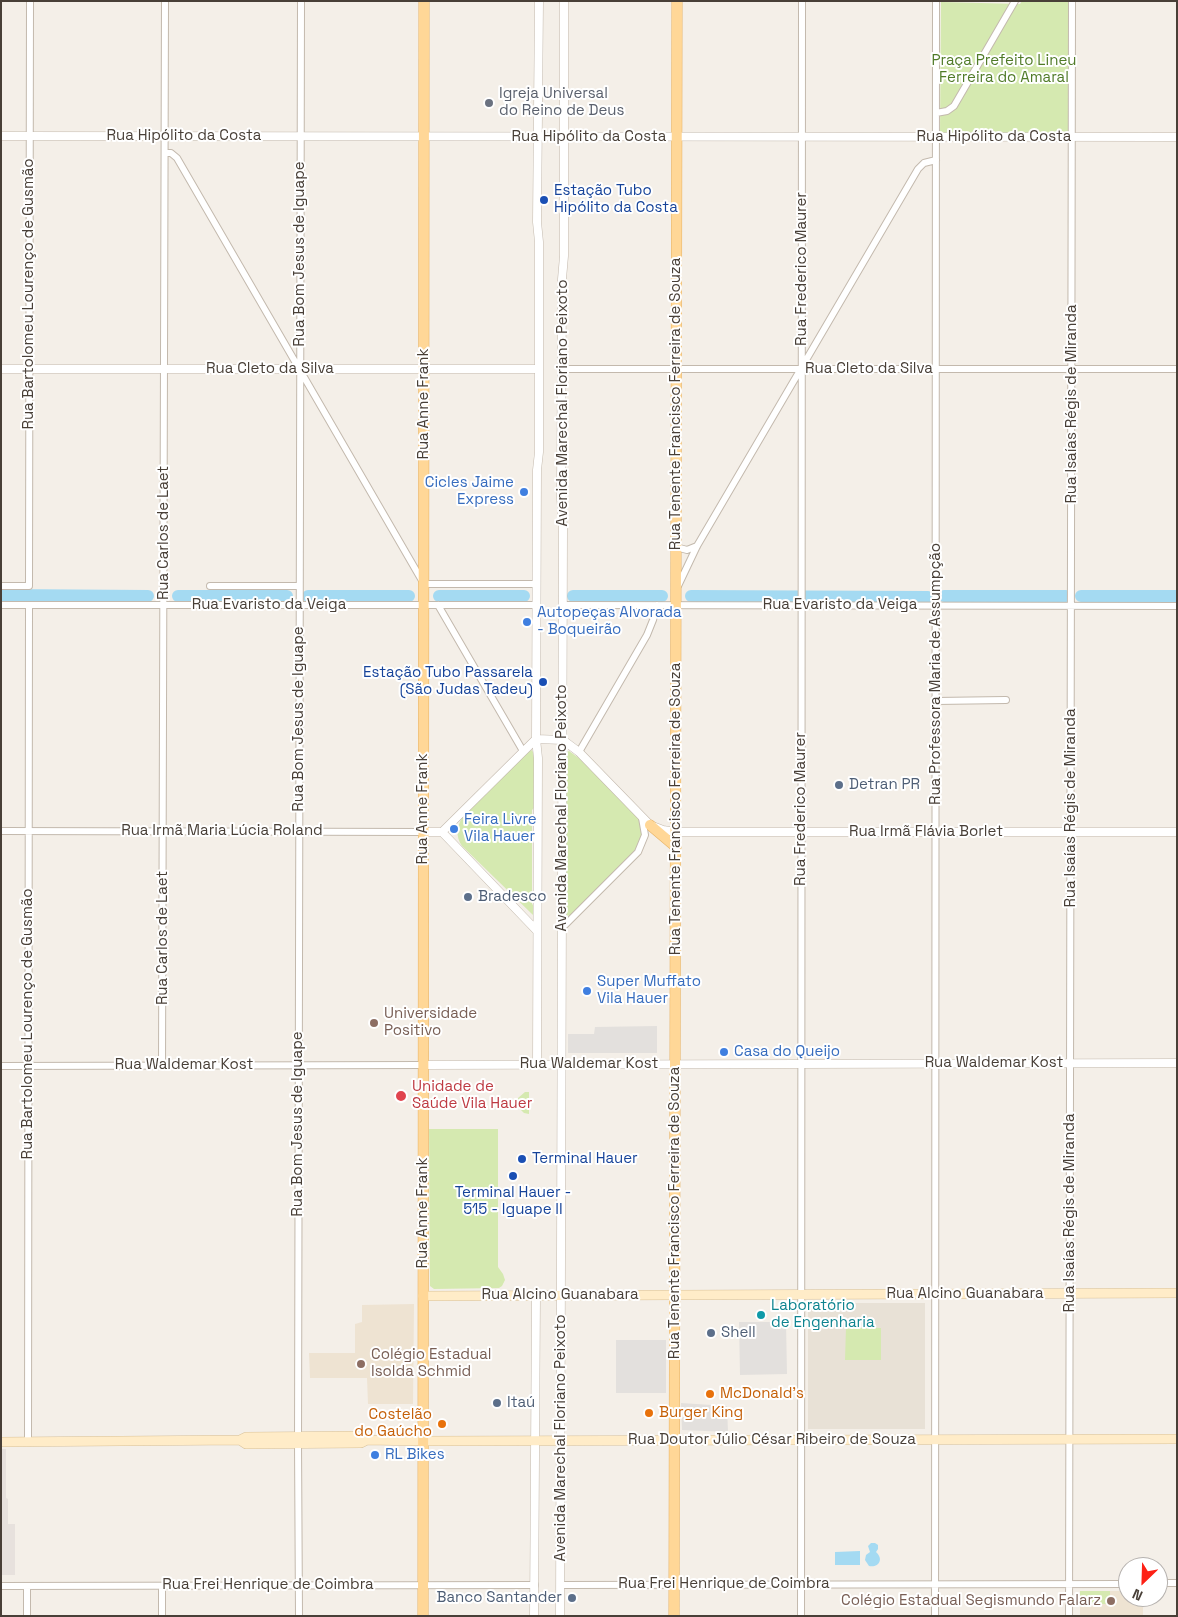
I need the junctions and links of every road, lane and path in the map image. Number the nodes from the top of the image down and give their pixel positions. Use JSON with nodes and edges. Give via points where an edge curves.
{"nodes":[{"id":1,"x":30,"y":1,"type":"edge"},
{"id":2,"x":165,"y":1,"type":"edge"},
{"id":3,"x":301,"y":1,"type":"edge"},
{"id":4,"x":424,"y":1,"type":"edge"},
{"id":5,"x":539,"y":1,"type":"edge"},
{"id":6,"x":564,"y":1,"type":"edge"},
{"id":7,"x":676,"y":1,"type":"edge"},
{"id":8,"x":802,"y":1,"type":"edge"},
{"id":9,"x":936,"y":1,"type":"edge"},
{"id":10,"x":1015,"y":1,"type":"edge"},
{"id":11,"x":1072,"y":1,"type":"edge"},
{"id":12,"x":936,"y":113,"type":"junction"},
{"id":13,"x":1,"y":136,"type":"edge"},
{"id":14,"x":29,"y":136,"type":"junction"},
{"id":15,"x":165,"y":136,"type":"junction"},
{"id":16,"x":300,"y":136,"type":"junction"},
{"id":17,"x":424,"y":136,"type":"junction"},
{"id":18,"x":538,"y":136,"type":"junction"},
{"id":19,"x":564,"y":136,"type":"junction"},
{"id":20,"x":676,"y":137,"type":"junction"},
{"id":21,"x":802,"y":137,"type":"junction"},
{"id":22,"x":936,"y":137,"type":"junction"},
{"id":23,"x":1072,"y":137,"type":"junction"},
{"id":24,"x":1177,"y":137,"type":"edge"},
{"id":25,"x":165,"y":153,"type":"junction"},
{"id":26,"x":936,"y":160,"type":"junction"},
{"id":27,"x":1,"y":369,"type":"edge"},
{"id":28,"x":29,"y":369,"type":"junction"},
{"id":29,"x":164,"y":369,"type":"junction"},
{"id":30,"x":299,"y":369,"type":"junction"},
{"id":31,"x":424,"y":369,"type":"junction"},
{"id":32,"x":539,"y":369,"type":"junction"},
{"id":33,"x":562,"y":369,"type":"junction"},
{"id":34,"x":676,"y":369,"type":"junction"},
{"id":35,"x":802,"y":369,"type":"junction"},
{"id":36,"x":936,"y":369,"type":"junction"},
{"id":37,"x":1072,"y":369,"type":"junction"},
{"id":38,"x":1177,"y":369,"type":"edge"},
{"id":39,"x":697,"y":546,"type":"junction"},
{"id":40,"x":676,"y":547,"type":"junction"},
{"id":41,"x":424,"y":584,"type":"junction"},
{"id":42,"x":537,"y":584,"type":"junction"},
{"id":43,"x":1,"y":586,"type":"edge"},
{"id":44,"x":210,"y":586,"type":"dead end"},
{"id":45,"x":299,"y":586,"type":"junction"},
{"id":46,"x":676,"y":590,"type":"junction"},
{"id":47,"x":802,"y":603,"type":"junction"},
{"id":48,"x":1,"y":605,"type":"edge"},
{"id":49,"x":29,"y":605,"type":"junction"},
{"id":50,"x":164,"y":605,"type":"junction"},
{"id":51,"x":299,"y":605,"type":"junction"},
{"id":52,"x":424,"y":605,"type":"junction"},
{"id":53,"x":438,"y":605,"type":"junction"},
{"id":54,"x":536,"y":605,"type":"junction"},
{"id":55,"x":563,"y":605,"type":"junction"},
{"id":56,"x":658,"y":605,"type":"junction"},
{"id":57,"x":676,"y":605,"type":"junction"},
{"id":58,"x":936,"y":606,"type":"junction"},
{"id":59,"x":1071,"y":606,"type":"junction"},
{"id":60,"x":1177,"y":606,"type":"edge"},
{"id":61,"x":1006,"y":700,"type":"dead end"},
{"id":62,"x":936,"y":701,"type":"junction"},
{"id":63,"x":536,"y":739,"type":"junction"},
{"id":64,"x":562,"y":740,"type":"junction"},
{"id":65,"x":523,"y":751,"type":"junction"},
{"id":66,"x":578,"y":752,"type":"junction"},
{"id":67,"x":642,"y":817,"type":"junction"},
{"id":68,"x":650,"y":825,"type":"junction"},
{"id":69,"x":1,"y":831,"type":"edge"},
{"id":70,"x":28,"y":831,"type":"junction"},
{"id":71,"x":163,"y":831,"type":"junction"},
{"id":72,"x":299,"y":832,"type":"junction"},
{"id":73,"x":423,"y":832,"type":"junction"},
{"id":74,"x":442,"y":832,"type":"junction"},
{"id":75,"x":676,"y":832,"type":"junction"},
{"id":76,"x":801,"y":832,"type":"junction"},
{"id":77,"x":936,"y":832,"type":"junction"},
{"id":78,"x":1071,"y":832,"type":"junction"},
{"id":79,"x":1177,"y":832,"type":"edge"},
{"id":80,"x":676,"y":846,"type":"junction"},
{"id":81,"x":562,"y":928,"type":"junction"},
{"id":82,"x":538,"y":930,"type":"junction"},
{"id":83,"x":1070,"y":1063,"type":"junction"},
{"id":84,"x":1177,"y":1063,"type":"edge"},
{"id":85,"x":537,"y":1064,"type":"junction"},
{"id":86,"x":562,"y":1064,"type":"junction"},
{"id":87,"x":675,"y":1064,"type":"junction"},
{"id":88,"x":801,"y":1064,"type":"junction"},
{"id":89,"x":935,"y":1064,"type":"junction"},
{"id":90,"x":298,"y":1065,"type":"junction"},
{"id":91,"x":423,"y":1065,"type":"junction"},
{"id":92,"x":1,"y":1066,"type":"edge"},
{"id":93,"x":28,"y":1066,"type":"junction"},
{"id":94,"x":162,"y":1066,"type":"junction"},
{"id":95,"x":1070,"y":1293,"type":"junction"},
{"id":96,"x":1177,"y":1293,"type":"edge"},
{"id":97,"x":801,"y":1294,"type":"junction"},
{"id":98,"x":935,"y":1294,"type":"junction"},
{"id":99,"x":536,"y":1295,"type":"junction"},
{"id":100,"x":561,"y":1295,"type":"junction"},
{"id":101,"x":675,"y":1295,"type":"junction"},
{"id":102,"x":423,"y":1296,"type":"junction"},
{"id":103,"x":1070,"y":1439,"type":"junction"},
{"id":104,"x":1177,"y":1439,"type":"edge"},
{"id":105,"x":298,"y":1440,"type":"junction"},
{"id":106,"x":675,"y":1440,"type":"junction"},
{"id":107,"x":801,"y":1440,"type":"junction"},
{"id":108,"x":935,"y":1440,"type":"junction"},
{"id":109,"x":423,"y":1441,"type":"junction"},
{"id":110,"x":535,"y":1441,"type":"junction"},
{"id":111,"x":561,"y":1441,"type":"junction"},
{"id":112,"x":1,"y":1442,"type":"edge"},
{"id":113,"x":28,"y":1442,"type":"junction"},
{"id":114,"x":674,"y":1584,"type":"junction"},
{"id":115,"x":801,"y":1584,"type":"junction"},
{"id":116,"x":935,"y":1584,"type":"junction"},
{"id":117,"x":1070,"y":1584,"type":"junction"},
{"id":118,"x":1118,"y":1584,"type":"edge"},
{"id":119,"x":299,"y":1585,"type":"junction"},
{"id":120,"x":423,"y":1585,"type":"junction"},
{"id":121,"x":535,"y":1585,"type":"junction"},
{"id":122,"x":560,"y":1585,"type":"junction"},
{"id":123,"x":1,"y":1586,"type":"edge"},
{"id":124,"x":28,"y":1586,"type":"junction"},
{"id":125,"x":162,"y":1586,"type":"junction"},
{"id":126,"x":27,"y":1616,"type":"edge"},
{"id":127,"x":162,"y":1616,"type":"edge"},
{"id":128,"x":299,"y":1616,"type":"edge"},
{"id":129,"x":422,"y":1616,"type":"edge"},
{"id":130,"x":534,"y":1616,"type":"edge"},
{"id":131,"x":560,"y":1616,"type":"edge"},
{"id":132,"x":674,"y":1616,"type":"edge"},
{"id":133,"x":801,"y":1616,"type":"edge"},
{"id":134,"x":935,"y":1616,"type":"edge"},
{"id":135,"x":1069,"y":1616,"type":"edge"}],
"edges":[{"from":1,"to":14,"type":"street","name":"Rua Bartolomeu Lourenço de Gusmão"},
{"from":2,"to":15,"type":"street","name":"Rua Carlos de Laet"},
{"from":3,"to":16,"type":"street","name":"Rua Bom Jesus de Iguape"},
{"from":4,"to":17,"type":"main road","name":"Rua Anne Frank"},
{"from":5,"to":18,"type":"street","name":"Avenida Marechal Floriano Peixoto"},
{"from":6,"to":19,"type":"street","name":"Avenida Marechal Floriano Peixoto"},
{"from":7,"to":20,"type":"main road","name":"Rua Tenente Francisco Ferreira de Souza"},
{"from":8,"to":21,"type":"street","name":"Rua Frederico Maurer"},
{"from":9,"to":12,"type":"street","name":"Rua Professora Maria de Assumpção"},
{"from":10,"to":12,"type":"street","via":[[954,106]]},
{"from":11,"to":23,"type":"street","name":"Rua Isaías Régis de Miranda"},
{"from":12,"to":22,"type":"street","name":"Rua Professora Maria de Assumpção"},
{"from":13,"to":14,"type":"street","name":"Rua Hipólito da Costa"},
{"from":14,"to":15,"type":"street","name":"Rua Hipólito da Costa"},
{"from":14,"to":28,"type":"street","name":"Rua Bartolomeu Lourenço de Gusmão"},
{"from":15,"to":16,"type":"street","name":"Rua Hipólito da Costa"},
{"from":15,"to":25,"type":"street","name":"Rua Carlos de Laet"},
{"from":16,"to":17,"type":"street","name":"Rua Hipólito da Costa"},
{"from":16,"to":30,"type":"street","name":"Rua Bom Jesus de Iguape"},
{"from":17,"to":18,"type":"street","name":"Rua Hipólito da Costa"},
{"from":17,"to":31,"type":"main road","name":"Rua Anne Frank"},
{"from":18,"to":19,"type":"street","name":"Rua Hipólito da Costa"},
{"from":18,"to":32,"type":"street","name":"Avenida Marechal Floriano Peixoto"},
{"from":19,"to":20,"type":"street","name":"Rua Hipólito da Costa"},
{"from":19,"to":33,"type":"street","name":"Avenida Marechal Floriano Peixoto"},
{"from":20,"to":21,"type":"street","name":"Rua Hipólito da Costa"},
{"from":20,"to":34,"type":"main road","name":"Rua Tenente Francisco Ferreira de Souza"},
{"from":21,"to":22,"type":"street","name":"Rua Hipólito da Costa"},
{"from":21,"to":35,"type":"street","name":"Rua Frederico Maurer"},
{"from":22,"to":23,"type":"street","name":"Rua Hipólito da Costa"},
{"from":22,"to":26,"type":"street","name":"Rua Professora Maria de Assumpção"},
{"from":23,"to":24,"type":"street","name":"Rua Hipólito da Costa"},
{"from":23,"to":37,"type":"street","name":"Rua Isaías Régis de Miranda"},
{"from":25,"to":29,"type":"street","name":"Rua Carlos de Laet"},
{"from":25,"to":30,"type":"street","via":[[177,158]]},
{"from":26,"to":35,"type":"street","via":[[918,169]]},
{"from":26,"to":36,"type":"street","name":"Rua Professora Maria de Assumpção"},
{"from":27,"to":28,"type":"street","name":"Rua Cleto da Silva"},
{"from":28,"to":29,"type":"street","name":"Rua Cleto da Silva"},
{"from":28,"to":43,"type":"street","name":"Rua Bartolomeu Lourenço de Gusmão","via":[[29,586]]},
{"from":29,"to":30,"type":"street","name":"Rua Cleto da Silva"},
{"from":29,"to":50,"type":"street","name":"Rua Carlos de Laet"},
{"from":30,"to":31,"type":"street","name":"Rua Cleto da Silva"},
{"from":30,"to":41,"type":"street"},
{"from":30,"to":45,"type":"street","name":"Rua Bom Jesus de Iguape"},
{"from":31,"to":32,"type":"street","name":"Rua Cleto da Silva"},
{"from":31,"to":41,"type":"main road","name":"Rua Anne Frank"},
{"from":32,"to":42,"type":"street","name":"Avenida Marechal Floriano Peixoto"},
{"from":33,"to":34,"type":"street","name":"Rua Cleto da Silva"},
{"from":33,"to":55,"type":"street","name":"Avenida Marechal Floriano Peixoto"},
{"from":34,"to":35,"type":"street","name":"Rua Cleto da Silva"},
{"from":34,"to":40,"type":"main road","name":"Rua Tenente Francisco Ferreira de Souza"},
{"from":35,"to":36,"type":"street","name":"Rua Cleto da Silva"},
{"from":35,"to":39,"type":"street"},
{"from":35,"to":47,"type":"street","name":"Rua Frederico Maurer"},
{"from":36,"to":37,"type":"street","name":"Rua Cleto da Silva"},
{"from":36,"to":58,"type":"street","name":"Rua Professora Maria de Assumpção"},
{"from":37,"to":38,"type":"street","name":"Rua Cleto da Silva"},
{"from":37,"to":59,"type":"street","name":"Rua Isaías Régis de Miranda"},
{"from":39,"to":40,"type":"street","via":[[687,550]]},
{"from":39,"to":46,"type":"street"},
{"from":40,"to":46,"type":"main road","name":"Rua Tenente Francisco Ferreira de Souza"},
{"from":41,"to":42,"type":"street"},
{"from":41,"to":52,"type":"main road","name":"Rua Anne Frank"},
{"from":42,"to":54,"type":"street","name":"Avenida Marechal Floriano Peixoto"},
{"from":44,"to":45,"type":"street","name":"Rua Evaristo da Veiga"},
{"from":45,"to":51,"type":"street","name":"Rua Bom Jesus de Iguape"},
{"from":46,"to":57,"type":"main road","name":"Rua Tenente Francisco Ferreira de Souza"},
{"from":47,"to":57,"type":"street","name":"Rua Evaristo da Veiga"},
{"from":47,"to":58,"type":"street","name":"Rua Evaristo da Veiga"},
{"from":47,"to":76,"type":"street","name":"Rua Frederico Maurer"},
{"from":48,"to":49,"type":"street","name":"Rua Evaristo da Veiga"},
{"from":49,"to":50,"type":"street","name":"Rua Evaristo da Veiga"},
{"from":49,"to":70,"type":"street","name":"Rua Bartolomeu Lourenço de Gusmão"},
{"from":50,"to":51,"type":"street","name":"Rua Evaristo da Veiga"},
{"from":50,"to":71,"type":"street","name":"Rua Carlos de Laet"},
{"from":51,"to":52,"type":"street","name":"Rua Evaristo da Veiga"},
{"from":51,"to":72,"type":"street","name":"Rua Bom Jesus de Iguape"},
{"from":52,"to":53,"type":"street","name":"Rua Evaristo da Veiga"},
{"from":52,"to":73,"type":"main road","name":"Rua Anne Frank"},
{"from":53,"to":54,"type":"street","name":"Rua Evaristo da Veiga"},
{"from":53,"to":65,"type":"street"},
{"from":54,"to":63,"type":"street","name":"Avenida Marechal Floriano Peixoto"},
{"from":55,"to":56,"type":"street","name":"Rua Evaristo da Veiga"},
{"from":55,"to":64,"type":"street","name":"Avenida Marechal Floriano Peixoto"},
{"from":56,"to":57,"type":"street","name":"Rua Evaristo da Veiga"},
{"from":56,"to":66,"type":"street","via":[[647,635]]},
{"from":57,"to":75,"type":"main road","name":"Rua Tenente Francisco Ferreira de Souza"},
{"from":58,"to":59,"type":"street","name":"Rua Evaristo da Veiga"},
{"from":58,"to":62,"type":"street","name":"Rua Professora Maria de Assumpção"},
{"from":59,"to":60,"type":"street","name":"Rua Evaristo da Veiga"},
{"from":59,"to":78,"type":"street","name":"Rua Isaías Régis de Miranda"},
{"from":61,"to":62,"type":"street"},
{"from":62,"to":77,"type":"street","name":"Rua Professora Maria de Assumpção"},
{"from":63,"to":64,"type":"street"},
{"from":63,"to":65,"type":"street"},
{"from":63,"to":82,"type":"street","name":"Avenida Marechal Floriano Peixoto"},
{"from":64,"to":66,"type":"street"},
{"from":64,"to":81,"type":"street","name":"Avenida Marechal Floriano Peixoto"},
{"from":65,"to":74,"type":"street"},
{"from":66,"to":67,"type":"street"},
{"from":67,"to":68,"type":"street"},
{"from":67,"to":81,"type":"street","via":[[645,835],[638,852]]},
{"from":68,"to":75,"type":"street","name":"Rua Irmã Flávia Borlet"},
{"from":68,"to":80,"type":"main road"},
{"from":69,"to":70,"type":"street","name":"Rua Irmã Maria Lúcia Roland"},
{"from":70,"to":71,"type":"street","name":"Rua Irmã Maria Lúcia Roland"},
{"from":70,"to":93,"type":"street","name":"Rua Bartolomeu Lourenço de Gusmão"},
{"from":71,"to":72,"type":"street","name":"Rua Irmã Maria Lúcia Roland"},
{"from":71,"to":94,"type":"street","name":"Rua Carlos de Laet"},
{"from":72,"to":73,"type":"street","name":"Rua Irmã Maria Lúcia Roland"},
{"from":72,"to":90,"type":"street","name":"Rua Bom Jesus de Iguape"},
{"from":73,"to":74,"type":"street","name":"Rua Irmã Maria Lúcia Roland"},
{"from":73,"to":91,"type":"main road","name":"Rua Anne Frank"},
{"from":74,"to":82,"type":"street"},
{"from":75,"to":76,"type":"street","name":"Rua Irmã Flávia Borlet"},
{"from":75,"to":80,"type":"main road","name":"Rua Tenente Francisco Ferreira de Souza"},
{"from":76,"to":77,"type":"street","name":"Rua Irmã Flávia Borlet"},
{"from":76,"to":88,"type":"street","name":"Rua Frederico Maurer"},
{"from":77,"to":78,"type":"street","name":"Rua Irmã Flávia Borlet"},
{"from":77,"to":89,"type":"street","name":"Rua Professora Maria de Assumpção"},
{"from":78,"to":79,"type":"street","name":"Rua Irmã Flávia Borlet"},
{"from":78,"to":83,"type":"street","name":"Rua Isaías Régis de Miranda"},
{"from":80,"to":87,"type":"main road","name":"Rua Tenente Francisco Ferreira de Souza"},
{"from":81,"to":86,"type":"street","name":"Avenida Marechal Floriano Peixoto"},
{"from":82,"to":85,"type":"street","name":"Avenida Marechal Floriano Peixoto"},
{"from":83,"to":84,"type":"street","name":"Rua Waldemar Kost"},
{"from":83,"to":89,"type":"street","name":"Rua Waldemar Kost"},
{"from":83,"to":95,"type":"street","name":"Rua Isaías Régis de Miranda"},
{"from":85,"to":86,"type":"street","name":"Rua Waldemar Kost"},
{"from":85,"to":91,"type":"street","name":"Rua Waldemar Kost"},
{"from":86,"to":87,"type":"street","name":"Rua Waldemar Kost"},
{"from":86,"to":100,"type":"street","name":"Avenida Marechal Floriano Peixoto"},
{"from":87,"to":88,"type":"street","name":"Rua Waldemar Kost"},
{"from":87,"to":101,"type":"main road","name":"Rua Tenente Francisco Ferreira de Souza"},
{"from":88,"to":89,"type":"street","name":"Rua Waldemar Kost"},
{"from":88,"to":97,"type":"street","name":"Rua Frederico Maurer"},
{"from":89,"to":98,"type":"street","name":"Rua Professora Maria de Assumpção"},
{"from":90,"to":91,"type":"street","name":"Rua Waldemar Kost"},
{"from":90,"to":94,"type":"street","name":"Rua Waldemar Kost"},
{"from":90,"to":105,"type":"street","name":"Rua Bom Jesus de Iguape"},
{"from":91,"to":102,"type":"main road","name":"Rua Anne Frank"},
{"from":92,"to":93,"type":"street","name":"Rua Waldemar Kost"},
{"from":93,"to":94,"type":"street","name":"Rua Waldemar Kost"},
{"from":93,"to":113,"type":"street","name":"Rua Bartolomeu Lourenço de Gusmão"},
{"from":95,"to":96,"type":"main road","name":"Rua Alcino Guanabara"},
{"from":95,"to":98,"type":"main road","name":"Rua Alcino Guanabara"},
{"from":95,"to":103,"type":"street","name":"Rua Isaías Régis de Miranda"},
{"from":97,"to":98,"type":"main road","name":"Rua Alcino Guanabara"},
{"from":97,"to":101,"type":"main road","name":"Rua Alcino Guanabara"},
{"from":97,"to":107,"type":"street","name":"Rua Frederico Maurer"},
{"from":98,"to":108,"type":"street","name":"Rua Professora Maria de Assumpção"},
{"from":99,"to":100,"type":"main road","name":"Rua Alcino Guanabara"},
{"from":99,"to":102,"type":"main road","name":"Rua Alcino Guanabara"},
{"from":99,"to":110,"type":"street","name":"Avenida Marechal Floriano Peixoto"},
{"from":100,"to":101,"type":"main road","name":"Rua Alcino Guanabara"},
{"from":100,"to":111,"type":"street","name":"Avenida Marechal Floriano Peixoto"},
{"from":101,"to":106,"type":"main road","name":"Rua Tenente Francisco Ferreira de Souza"},
{"from":102,"to":109,"type":"main road","name":"Rua Anne Frank"},
{"from":103,"to":104,"type":"main road","name":"Rua Doutor Júlio César Ribeiro de Souza"},
{"from":103,"to":108,"type":"main road","name":"Rua Doutor Júlio César Ribeiro de Souza"},
{"from":103,"to":117,"type":"street","name":"Rua Isaías Régis de Miranda"},
{"from":105,"to":109,"type":"main road","name":"Rua Doutor Júlio César Ribeiro de Souza","via":[[361,1436],[367,1440]]},
{"from":105,"to":113,"type":"main road","name":"Rua Doutor Júlio César Ribeiro de Souza","via":[[246,1437],[240,1440]]},
{"from":105,"to":119,"type":"street","name":"Rua Bom Jesus de Iguape"},
{"from":106,"to":107,"type":"main road","name":"Rua Doutor Júlio César Ribeiro de Souza"},
{"from":106,"to":111,"type":"main road","name":"Rua Doutor Júlio César Ribeiro de Souza"},
{"from":106,"to":114,"type":"main road","name":"Rua Tenente Francisco Ferreira de Souza"},
{"from":107,"to":108,"type":"main road","name":"Rua Doutor Júlio César Ribeiro de Souza"},
{"from":107,"to":115,"type":"street","name":"Rua Frederico Maurer"},
{"from":108,"to":116,"type":"street","name":"Rua Professora Maria de Assumpção"},
{"from":109,"to":110,"type":"main road","name":"Rua Doutor Júlio César Ribeiro de Souza"},
{"from":109,"to":120,"type":"main road","name":"Rua Anne Frank"},
{"from":110,"to":111,"type":"main road","name":"Rua Doutor Júlio César Ribeiro de Souza"},
{"from":110,"to":121,"type":"street","name":"Avenida Marechal Floriano Peixoto"},
{"from":111,"to":122,"type":"street","name":"Avenida Marechal Floriano Peixoto"},
{"from":112,"to":113,"type":"main road","name":"Rua Doutor Júlio César Ribeiro de Souza"},
{"from":114,"to":115,"type":"street","name":"Rua Frei Henrique de Coimbra"},
{"from":114,"to":122,"type":"street","name":"Rua Frei Henrique de Coimbra"},
{"from":114,"to":132,"type":"main road","name":"Rua Tenente Francisco Ferreira de Souza"},
{"from":115,"to":116,"type":"street","name":"Rua Frei Henrique de Coimbra"},
{"from":115,"to":133,"type":"street","name":"Rua Frederico Maurer"},
{"from":116,"to":117,"type":"street","name":"Rua Frei Henrique de Coimbra"},
{"from":116,"to":134,"type":"street","name":"Rua Professora Maria de Assumpção"},
{"from":117,"to":118,"type":"street","name":"Rua Frei Henrique de Coimbra"},
{"from":117,"to":135,"type":"street","name":"Rua Isaías Régis de Miranda"},
{"from":119,"to":120,"type":"street","name":"Rua Frei Henrique de Coimbra"},
{"from":119,"to":125,"type":"street","name":"Rua Frei Henrique de Coimbra"},
{"from":119,"to":128,"type":"street","name":"Rua Bom Jesus de Iguape"},
{"from":120,"to":121,"type":"street","name":"Rua Frei Henrique de Coimbra"},
{"from":120,"to":129,"type":"main road","name":"Rua Anne Frank"},
{"from":121,"to":130,"type":"street","name":"Avenida Marechal Floriano Peixoto"},
{"from":122,"to":131,"type":"street","name":"Avenida Marechal Floriano Peixoto"},
{"from":123,"to":124,"type":"street","name":"Rua Frei Henrique de Coimbra"},
{"from":124,"to":125,"type":"street","name":"Rua Frei Henrique de Coimbra"},
{"from":124,"to":126,"type":"street"},
{"from":125,"to":127,"type":"street"}]}
